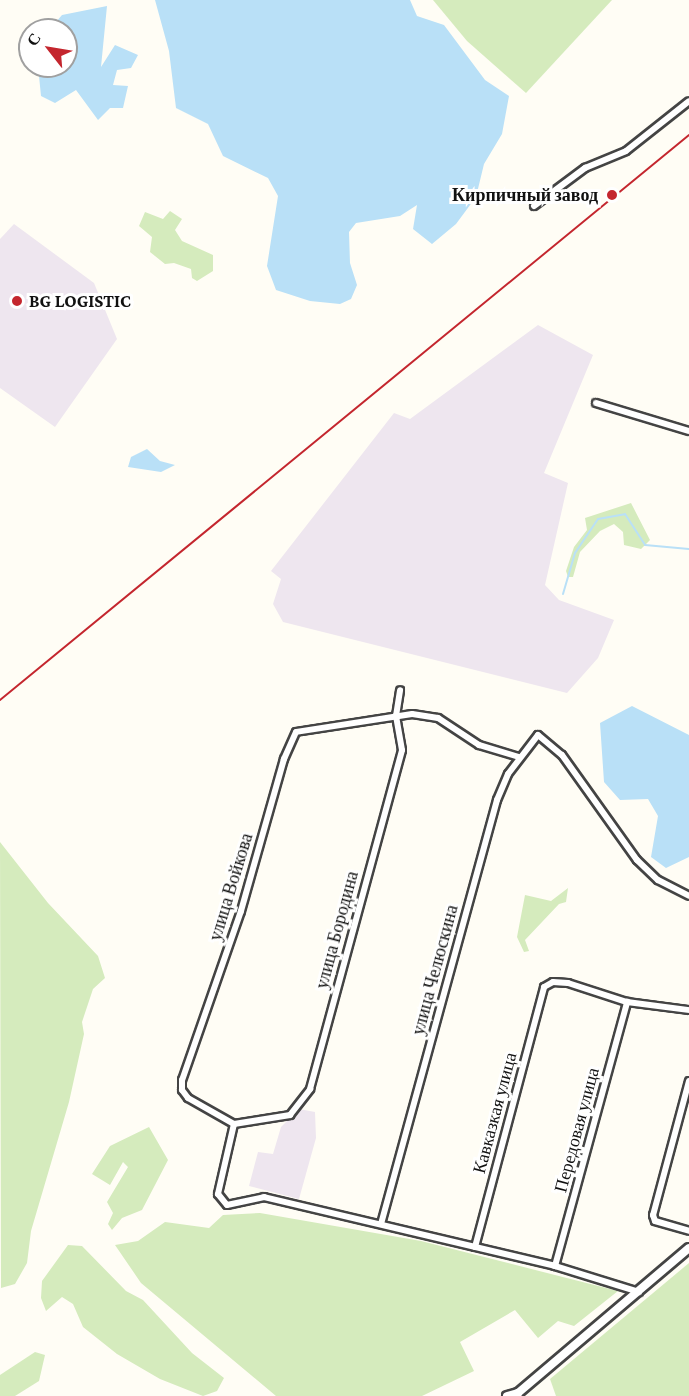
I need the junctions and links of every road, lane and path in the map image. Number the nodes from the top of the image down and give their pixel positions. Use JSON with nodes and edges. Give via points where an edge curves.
{"nodes":[{"id":1,"x":689,"y":101,"type":"edge"},
{"id":2,"x":534,"y":206,"type":"dead end"},
{"id":3,"x":596,"y":403,"type":"dead end"},
{"id":4,"x":689,"y":431,"type":"edge"},
{"id":5,"x":400,"y":690,"type":"dead end"},
{"id":6,"x":396,"y":716,"type":"junction"},
{"id":7,"x":519,"y":757,"type":"junction"},
{"id":8,"x":689,"y":896,"type":"edge"},
{"id":9,"x":627,"y":1002,"type":"junction"},
{"id":10,"x":689,"y":1010,"type":"edge"},
{"id":11,"x":689,"y":1081,"type":"edge"},
{"id":12,"x":234,"y":1124,"type":"junction"},
{"id":13,"x":381,"y":1224,"type":"junction"},
{"id":14,"x":689,"y":1231,"type":"edge"},
{"id":15,"x":475,"y":1247,"type":"junction"},
{"id":16,"x":689,"y":1248,"type":"edge"},
{"id":17,"x":555,"y":1266,"type":"junction"},
{"id":18,"x":640,"y":1292,"type":"junction"},
{"id":19,"x":518,"y":1394,"type":"edge"},
{"id":20,"x":507,"y":1396,"type":"edge"}],
"edges":[{"from":1,"to":2,"type":"street","via":[[626,151],[585,168]]},
{"from":3,"to":4,"type":"street"},
{"from":5,"to":6,"type":"street","name":"улица Бородина"},
{"from":6,"to":7,"type":"street","via":[[438,718],[479,745]]},
{"from":6,"to":12,"type":"street","name":"улица Бородина","via":[[402,750],[310,1089],[290,1115]]},
{"from":6,"to":12,"type":"street","name":"улица Войкова","via":[[296,732],[284,759],[241,910],[182,1090],[188,1098]]},
{"from":7,"to":8,"type":"street","name":"улица Челюскина","via":[[538,735],[562,755],[637,860],[658,880]]},
{"from":7,"to":13,"type":"street","name":"улица Челюскина","via":[[497,800]]},
{"from":9,"to":10,"type":"street"},
{"from":9,"to":15,"type":"street","name":"Кавказкая улица","via":[[567,983],[553,982],[544,987]]},
{"from":9,"to":17,"type":"street","name":"Передовая улица"},
{"from":11,"to":14,"type":"street","via":[[653,1215],[655,1221]]},
{"from":12,"to":13,"type":"street","via":[[218,1194],[220,1201],[227,1205],[264,1197]]},
{"from":13,"to":15,"type":"street"},
{"from":15,"to":17,"type":"street"},
{"from":16,"to":18,"type":"street"},
{"from":17,"to":18,"type":"street"},
{"from":18,"to":19,"type":"street"},
{"from":19,"to":20,"type":"street"}]}
